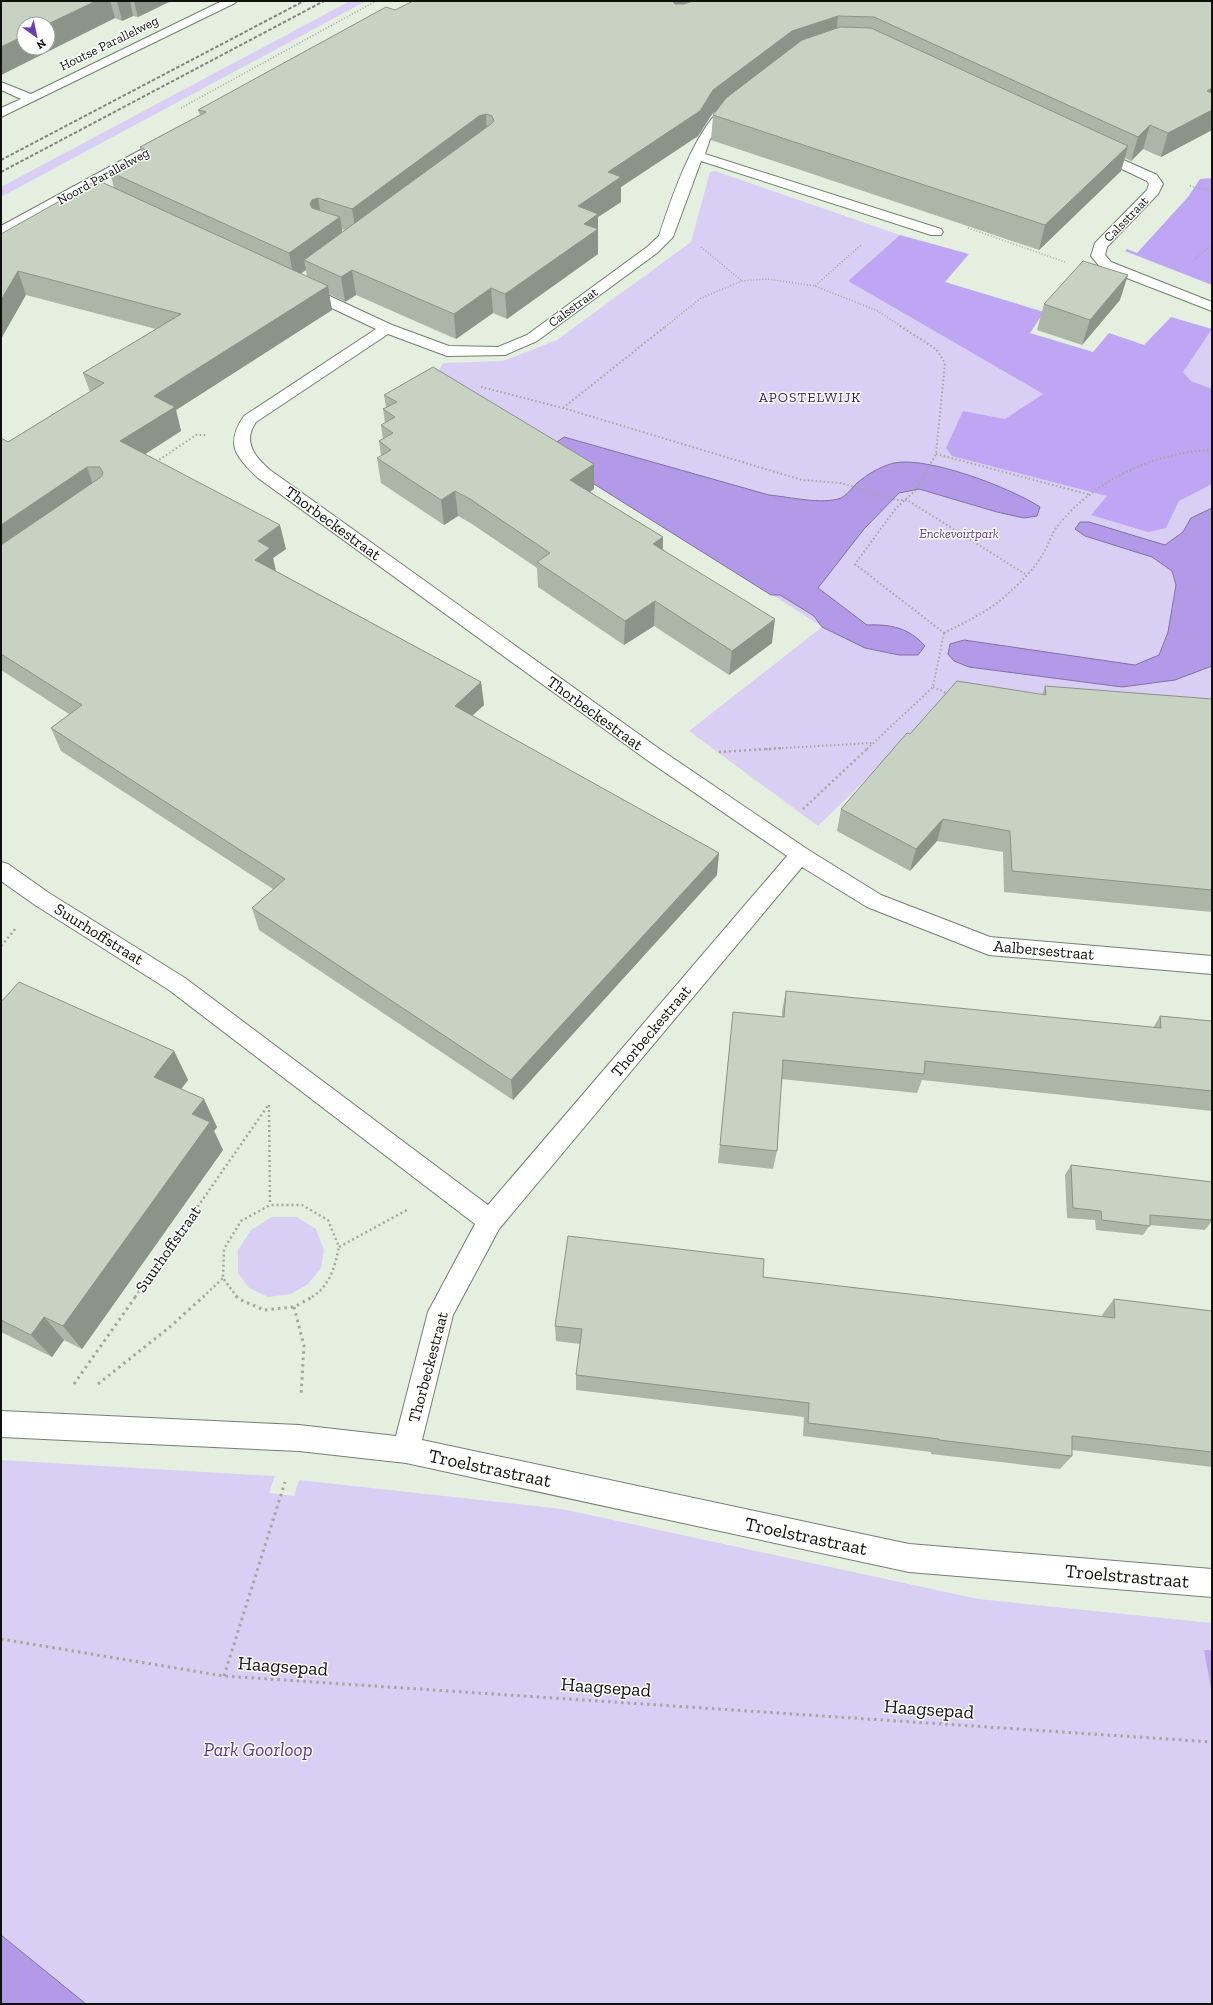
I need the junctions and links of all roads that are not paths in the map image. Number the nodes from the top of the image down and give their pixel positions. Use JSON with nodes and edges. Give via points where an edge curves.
{"nodes":[{"id":1,"x":231,"y":1,"type":"edge"},
{"id":2,"x":1,"y":86,"type":"edge"},
{"id":3,"x":30,"y":98,"type":"junction"},
{"id":4,"x":742,"y":100,"type":"edge"},
{"id":5,"x":1,"y":113,"type":"edge"},
{"id":6,"x":179,"y":133,"type":"edge"},
{"id":7,"x":1087,"y":148,"type":"edge"},
{"id":8,"x":698,"y":156,"type":"junction"},
{"id":9,"x":1,"y":232,"type":"edge"},
{"id":10,"x":936,"y":232,"type":"road end"},
{"id":11,"x":288,"y":282,"type":"edge"},
{"id":12,"x":1212,"y":307,"type":"edge"},
{"id":13,"x":387,"y":328,"type":"junction"},
{"id":14,"x":800,"y":855,"type":"junction"},
{"id":15,"x":1,"y":870,"type":"edge"},
{"id":16,"x":1212,"y":965,"type":"edge"},
{"id":17,"x":490,"y":1221,"type":"junction"},
{"id":18,"x":1,"y":1424,"type":"edge"},
{"id":19,"x":406,"y":1450,"type":"junction"},
{"id":20,"x":1212,"y":1583,"type":"edge"}],
"edges":[{"from":1,"to":3,"type":"street","name":"Houtse Parallelweg"},
{"from":2,"to":3,"type":"street"},
{"from":3,"to":5,"type":"street","name":"Houtse Parallelweg"},
{"from":4,"to":8,"type":"street","name":"Calsstraat","via":[[718,118],[704,139]]},
{"from":6,"to":9,"type":"street","name":"Noord Parallelweg","via":[[90,190]]},
{"from":7,"to":12,"type":"street","name":"Calsstraat","via":[[1152,178],[1156,184],[1154,191],[1100,246],[1098,256],[1106,265]]},
{"from":8,"to":10,"type":"street"},
{"from":8,"to":13,"type":"street","name":"Calsstraat","via":[[666,237],[532,338],[500,352],[473,353],[447,351]]},
{"from":11,"to":13,"type":"street"},
{"from":13,"to":14,"type":"street","name":"Thorbeckestraat","via":[[250,419],[242,434],[242,447],[248,460],[654,756]]},
{"from":14,"to":16,"type":"street","name":"Aalbersestraat","via":[[874,901],[989,946]]},
{"from":14,"to":17,"type":"street","name":"Thorbeckestraat"},
{"from":15,"to":17,"type":"street","name":"Suurhoffstraat","via":[[42,899],[177,984]]},
{"from":17,"to":19,"type":"street","name":"Thorbeckestraat","via":[[441,1312]]},
{"from":18,"to":19,"type":"street","via":[[299,1438]]},
{"from":19,"to":20,"type":"street","name":"Troelstrastraat","via":[[909,1558]]}]}
